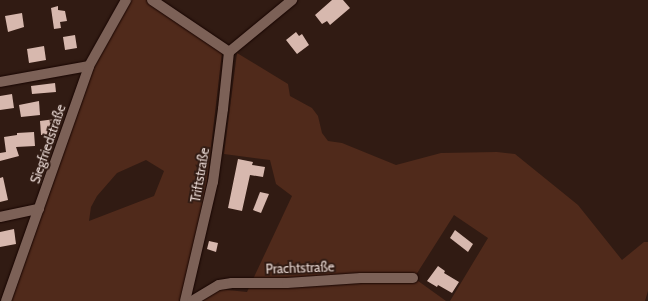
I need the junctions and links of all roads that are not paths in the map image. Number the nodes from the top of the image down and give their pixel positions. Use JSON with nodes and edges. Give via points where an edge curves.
{"nodes":[{"id":1,"x":126,"y":0,"type":"edge"},
{"id":2,"x":152,"y":0,"type":"edge"},
{"id":3,"x":292,"y":0,"type":"edge"},
{"id":4,"x":229,"y":52,"type":"junction"},
{"id":5,"x":89,"y":66,"type":"junction"},
{"id":6,"x":0,"y":82,"type":"edge"},
{"id":7,"x":39,"y":209,"type":"junction"},
{"id":8,"x":0,"y":217,"type":"edge"},
{"id":9,"x":413,"y":278,"type":"dead end"},
{"id":10,"x":6,"y":301,"type":"edge"},
{"id":11,"x":185,"y":301,"type":"edge"},
{"id":12,"x":192,"y":301,"type":"edge"}],
"edges":[{"from":1,"to":5,"type":"street","name":"Siegfriedstraße"},
{"from":2,"to":4,"type":"street"},
{"from":3,"to":4,"type":"street"},
{"from":4,"to":11,"type":"street","name":"Triftstraße","via":[[224,109],[213,182]]},
{"from":5,"to":6,"type":"street"},
{"from":5,"to":7,"type":"street","name":"Siegfriedstraße"},
{"from":7,"to":8,"type":"street"},
{"from":7,"to":10,"type":"street","name":"Siegfriedstraße"},
{"from":9,"to":12,"type":"street","name":"Prachtstraße","via":[[232,283],[219,285]]}]}
